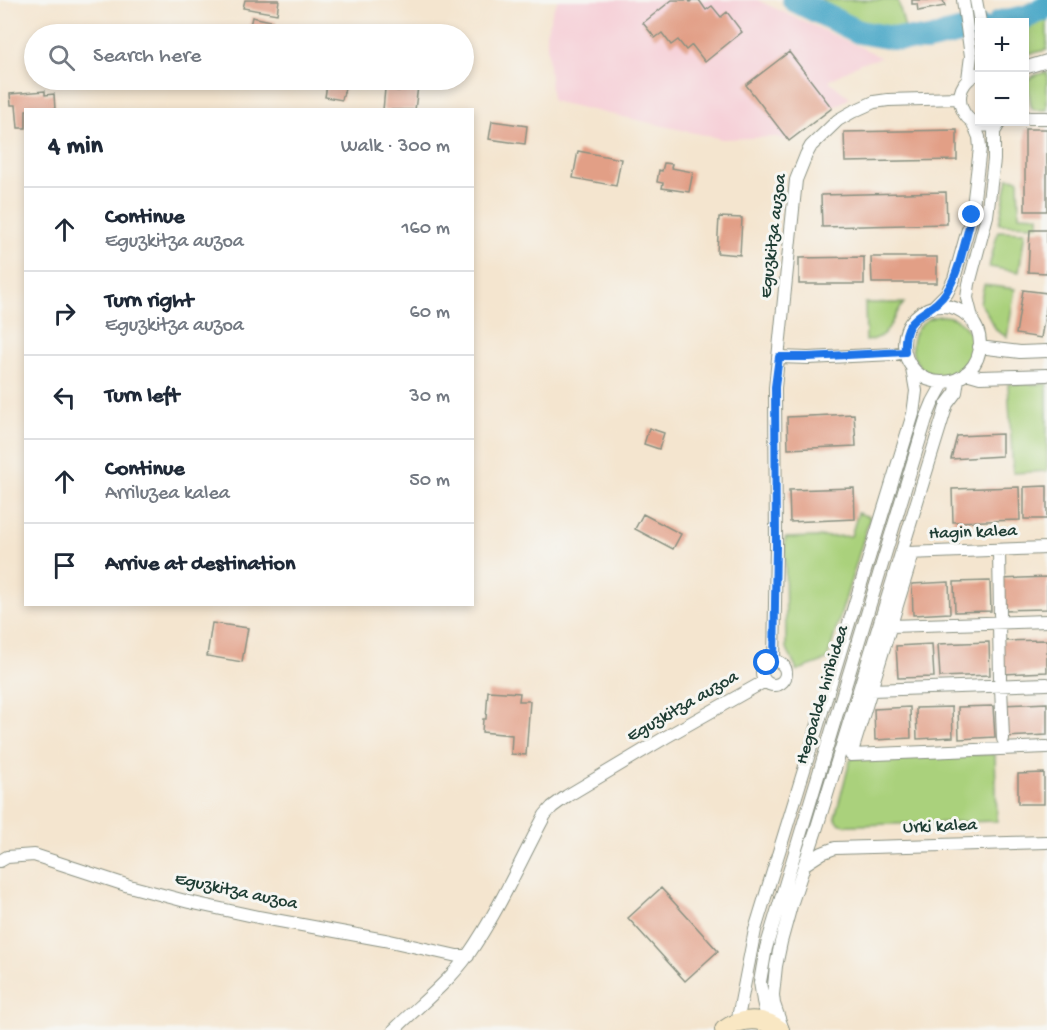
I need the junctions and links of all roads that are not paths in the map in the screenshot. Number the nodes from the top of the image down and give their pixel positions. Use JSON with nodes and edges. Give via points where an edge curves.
{"nodes":[{"id":1,"x":963,"y":0,"type":"edge"},
{"id":2,"x":976,"y":0,"type":"edge"},
{"id":3,"x":979,"y":18,"type":"edge"},
{"id":4,"x":1047,"y":61,"type":"edge"},
{"id":5,"x":1029,"y":66,"type":"edge"},
{"id":6,"x":974,"y":76,"type":"edge"},
{"id":7,"x":960,"y":98,"type":"junction"},
{"id":8,"x":1029,"y":118,"type":"edge"},
{"id":9,"x":1047,"y":118,"type":"edge"},
{"id":10,"x":972,"y":121,"type":"junction"},
{"id":11,"x":975,"y":122,"type":"edge"},
{"id":12,"x":997,"y":126,"type":"edge"},
{"id":13,"x":932,"y":308,"type":"junction"},
{"id":14,"x":973,"y":323,"type":"junction"},
{"id":15,"x":979,"y":347,"type":"junction"},
{"id":16,"x":1047,"y":351,"type":"edge"},
{"id":17,"x":905,"y":352,"type":"junction"},
{"id":18,"x":779,"y":357,"type":"junction"},
{"id":19,"x":912,"y":368,"type":"junction"},
{"id":20,"x":1047,"y":375,"type":"edge"},
{"id":21,"x":962,"y":376,"type":"junction"},
{"id":22,"x":944,"y":382,"type":"junction"},
{"id":23,"x":1047,"y":548,"type":"edge"},
{"id":24,"x":999,"y":550,"type":"junction"},
{"id":25,"x":907,"y":553,"type":"junction"},
{"id":26,"x":1000,"y":619,"type":"junction"},
{"id":27,"x":1047,"y":621,"type":"edge"},
{"id":28,"x":891,"y":626,"type":"junction"},
{"id":29,"x":774,"y":661,"type":"junction"},
{"id":30,"x":765,"y":681,"type":"junction"},
{"id":31,"x":1001,"y":682,"type":"junction"},
{"id":32,"x":1047,"y":684,"type":"edge"},
{"id":33,"x":871,"y":690,"type":"junction"},
{"id":34,"x":1003,"y":739,"type":"dead end"},
{"id":35,"x":1047,"y":747,"type":"edge"},
{"id":36,"x":817,"y":826,"type":"junction"},
{"id":37,"x":1047,"y":842,"type":"edge"},
{"id":38,"x":835,"y":848,"type":"junction"},
{"id":39,"x":0,"y":861,"type":"edge"},
{"id":40,"x":805,"y":864,"type":"junction"},
{"id":41,"x":468,"y":956,"type":"junction"},
{"id":42,"x":730,"y":1026,"type":"edge"},
{"id":43,"x":777,"y":1028,"type":"edge"},
{"id":44,"x":394,"y":1030,"type":"edge"}],
"edges":[{"from":1,"to":6,"type":"street"},
{"from":2,"to":3,"type":"street"},
{"from":4,"to":5,"type":"street"},
{"from":6,"to":7,"type":"street","via":[[964,84]]},
{"from":7,"to":10,"type":"street","via":[[963,111]]},
{"from":7,"to":18,"type":"street","name":"Eguzkitza auzoa","via":[[874,102],[838,120],[811,146],[796,180]]},
{"from":8,"to":9,"type":"street"},
{"from":10,"to":11,"type":"street"},
{"from":10,"to":13,"type":"street","via":[[980,148],[972,215],[954,279]]},
{"from":12,"to":14,"type":"street","via":[[987,216],[969,284]]},
{"from":13,"to":14,"type":"street","via":[[959,311]]},
{"from":13,"to":17,"type":"street","via":[[917,315],[908,328]]},
{"from":14,"to":15,"type":"street"},
{"from":15,"to":16,"type":"street"},
{"from":15,"to":21,"type":"street","via":[[973,366]]},
{"from":17,"to":18,"type":"street"},
{"from":17,"to":19,"type":"street"},
{"from":18,"to":29,"type":"street","name":"Eguzkitza auzoa","via":[[775,387]]},
{"from":19,"to":22,"type":"street","via":[[932,381]]},
{"from":19,"to":42,"type":"street","via":[[916,391],[913,414],[755,930]]},
{"from":20,"to":21,"type":"street"},
{"from":21,"to":22,"type":"street"},
{"from":21,"to":25,"type":"street","via":[[947,404]]},
{"from":22,"to":43,"type":"street","name":"Hegoalde hiribidea","via":[[926,418],[766,948],[760,982],[763,1001]]},
{"from":23,"to":24,"type":"street","name":"Hagin kalea"},
{"from":24,"to":25,"type":"street","name":"Hagin kalea"},
{"from":24,"to":26,"type":"street"},
{"from":25,"to":28,"type":"street"},
{"from":25,"to":36,"type":"street"},
{"from":26,"to":27,"type":"street"},
{"from":26,"to":28,"type":"street"},
{"from":26,"to":31,"type":"street"},
{"from":28,"to":33,"type":"street"},
{"from":29,"to":30,"type":"street","name":"Eguzkitza auzoa","via":[[762,669]]},
{"from":29,"to":30,"type":"street","name":"Eguzkitza auzoa","via":[[785,667],[785,679],[775,685]]},
{"from":30,"to":41,"type":"street","name":"Eguzkitza auzoa","via":[[552,807]]},
{"from":31,"to":32,"type":"street"},
{"from":31,"to":33,"type":"street"},
{"from":31,"to":34,"type":"street"},
{"from":33,"to":35,"type":"street","via":[[851,755]]},
{"from":36,"to":38,"type":"street","via":[[822,839]]},
{"from":36,"to":40,"type":"street"},
{"from":37,"to":38,"type":"street","name":"Urki kalea"},
{"from":38,"to":40,"type":"street"},
{"from":39,"to":41,"type":"street","name":"Eguzkitza auzoa","via":[[34,855],[189,902]]},
{"from":40,"to":43,"type":"street","via":[[776,966],[773,995]]},
{"from":41,"to":44,"type":"street","name":"Eguzkitza auzoa"},
{"from":42,"to":43,"type":"main road","via":[[758,1020]]}]}
